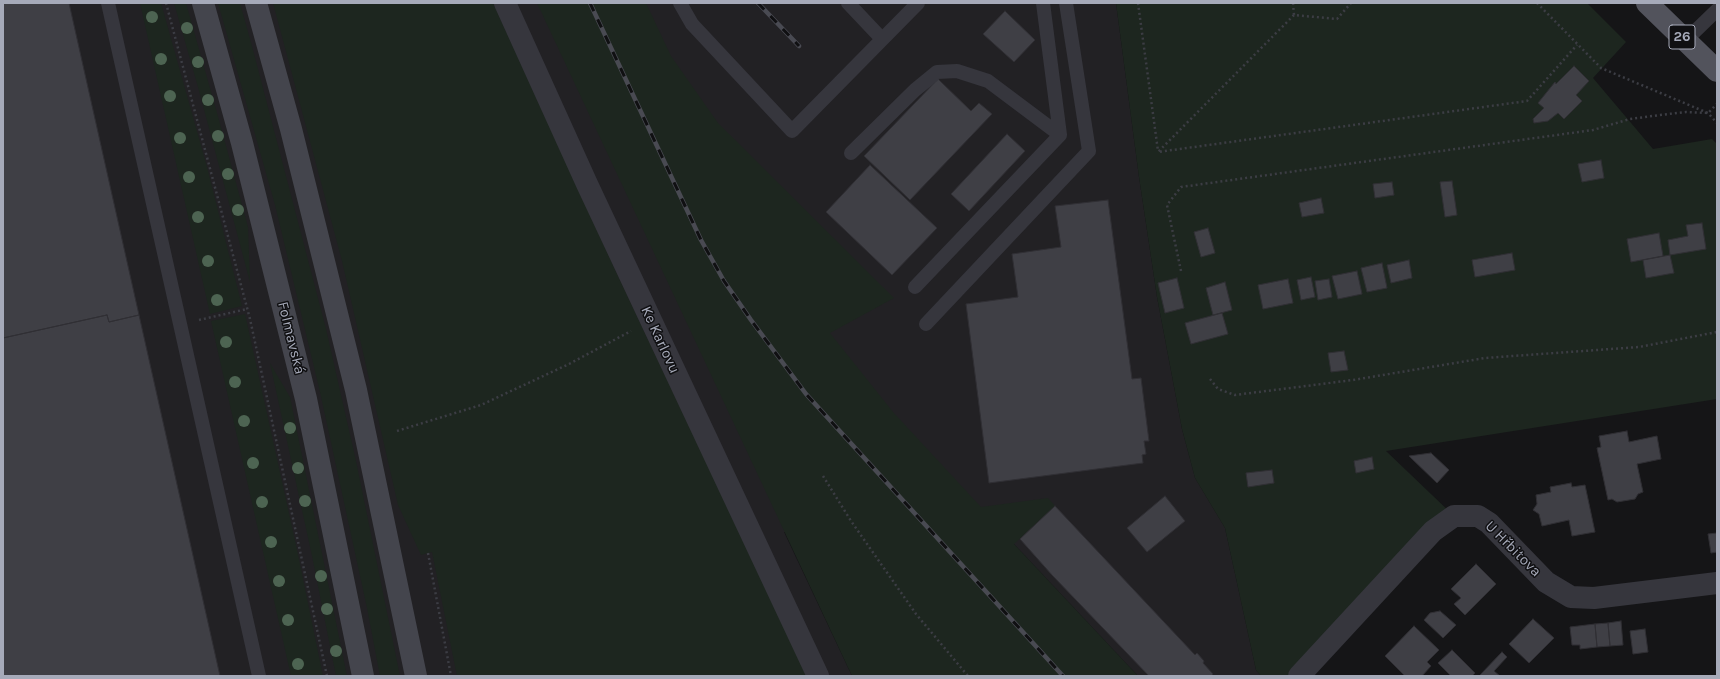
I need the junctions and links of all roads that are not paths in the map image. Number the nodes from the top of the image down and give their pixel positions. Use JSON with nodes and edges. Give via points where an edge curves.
{"nodes":[{"id":1,"x":108,"y":3,"type":"edge"},
{"id":2,"x":203,"y":3,"type":"edge"},
{"id":3,"x":256,"y":3,"type":"edge"},
{"id":4,"x":505,"y":3,"type":"edge"},
{"id":5,"x":680,"y":3,"type":"edge"},
{"id":6,"x":848,"y":3,"type":"edge"},
{"id":7,"x":918,"y":3,"type":"edge"},
{"id":8,"x":1043,"y":3,"type":"edge"},
{"id":9,"x":1066,"y":3,"type":"edge"},
{"id":10,"x":1647,"y":3,"type":"edge"},
{"id":11,"x":1717,"y":10,"type":"edge"},
{"id":12,"x":882,"y":39,"type":"junction"},
{"id":13,"x":1685,"y":41,"type":"junction"},
{"id":14,"x":1717,"y":71,"type":"edge"},
{"id":15,"x":1060,"y":135,"type":"junction"},
{"id":16,"x":851,"y":153,"type":"dead end"},
{"id":17,"x":915,"y":287,"type":"dead end"},
{"id":18,"x":926,"y":324,"type":"dead end"},
{"id":19,"x":1717,"y":583,"type":"edge"},
{"id":20,"x":259,"y":676,"type":"edge"},
{"id":21,"x":363,"y":676,"type":"edge"},
{"id":22,"x":416,"y":676,"type":"edge"},
{"id":23,"x":818,"y":676,"type":"edge"},
{"id":24,"x":1299,"y":676,"type":"edge"}],
"edges":[{"from":1,"to":20,"type":"lane"},
{"from":2,"to":21,"type":"main road","name":"Folmavská","via":[[242,143],[306,400]]},
{"from":3,"to":22,"type":"main road","via":[[291,129],[356,390]]},
{"from":4,"to":23,"type":"street","name":"Ke Karlovu"},
{"from":5,"to":12,"type":"lane","via":[[692,24],[792,131]]},
{"from":6,"to":12,"type":"lane"},
{"from":7,"to":12,"type":"lane"},
{"from":8,"to":15,"type":"lane"},
{"from":9,"to":18,"type":"lane","via":[[1089,151]]},
{"from":10,"to":13,"type":"main road","number":"26"},
{"from":11,"to":13,"type":"lane"},
{"from":13,"to":14,"type":"main road","number":"26"},
{"from":15,"to":16,"type":"lane","via":[[988,81],[957,71],[937,72]]},
{"from":15,"to":17,"type":"lane"},
{"from":19,"to":24,"type":"street","name":"U Hřbitova","via":[[1594,598],[1570,597],[1546,582],[1489,523],[1478,516],[1454,516],[1433,531]]}]}
